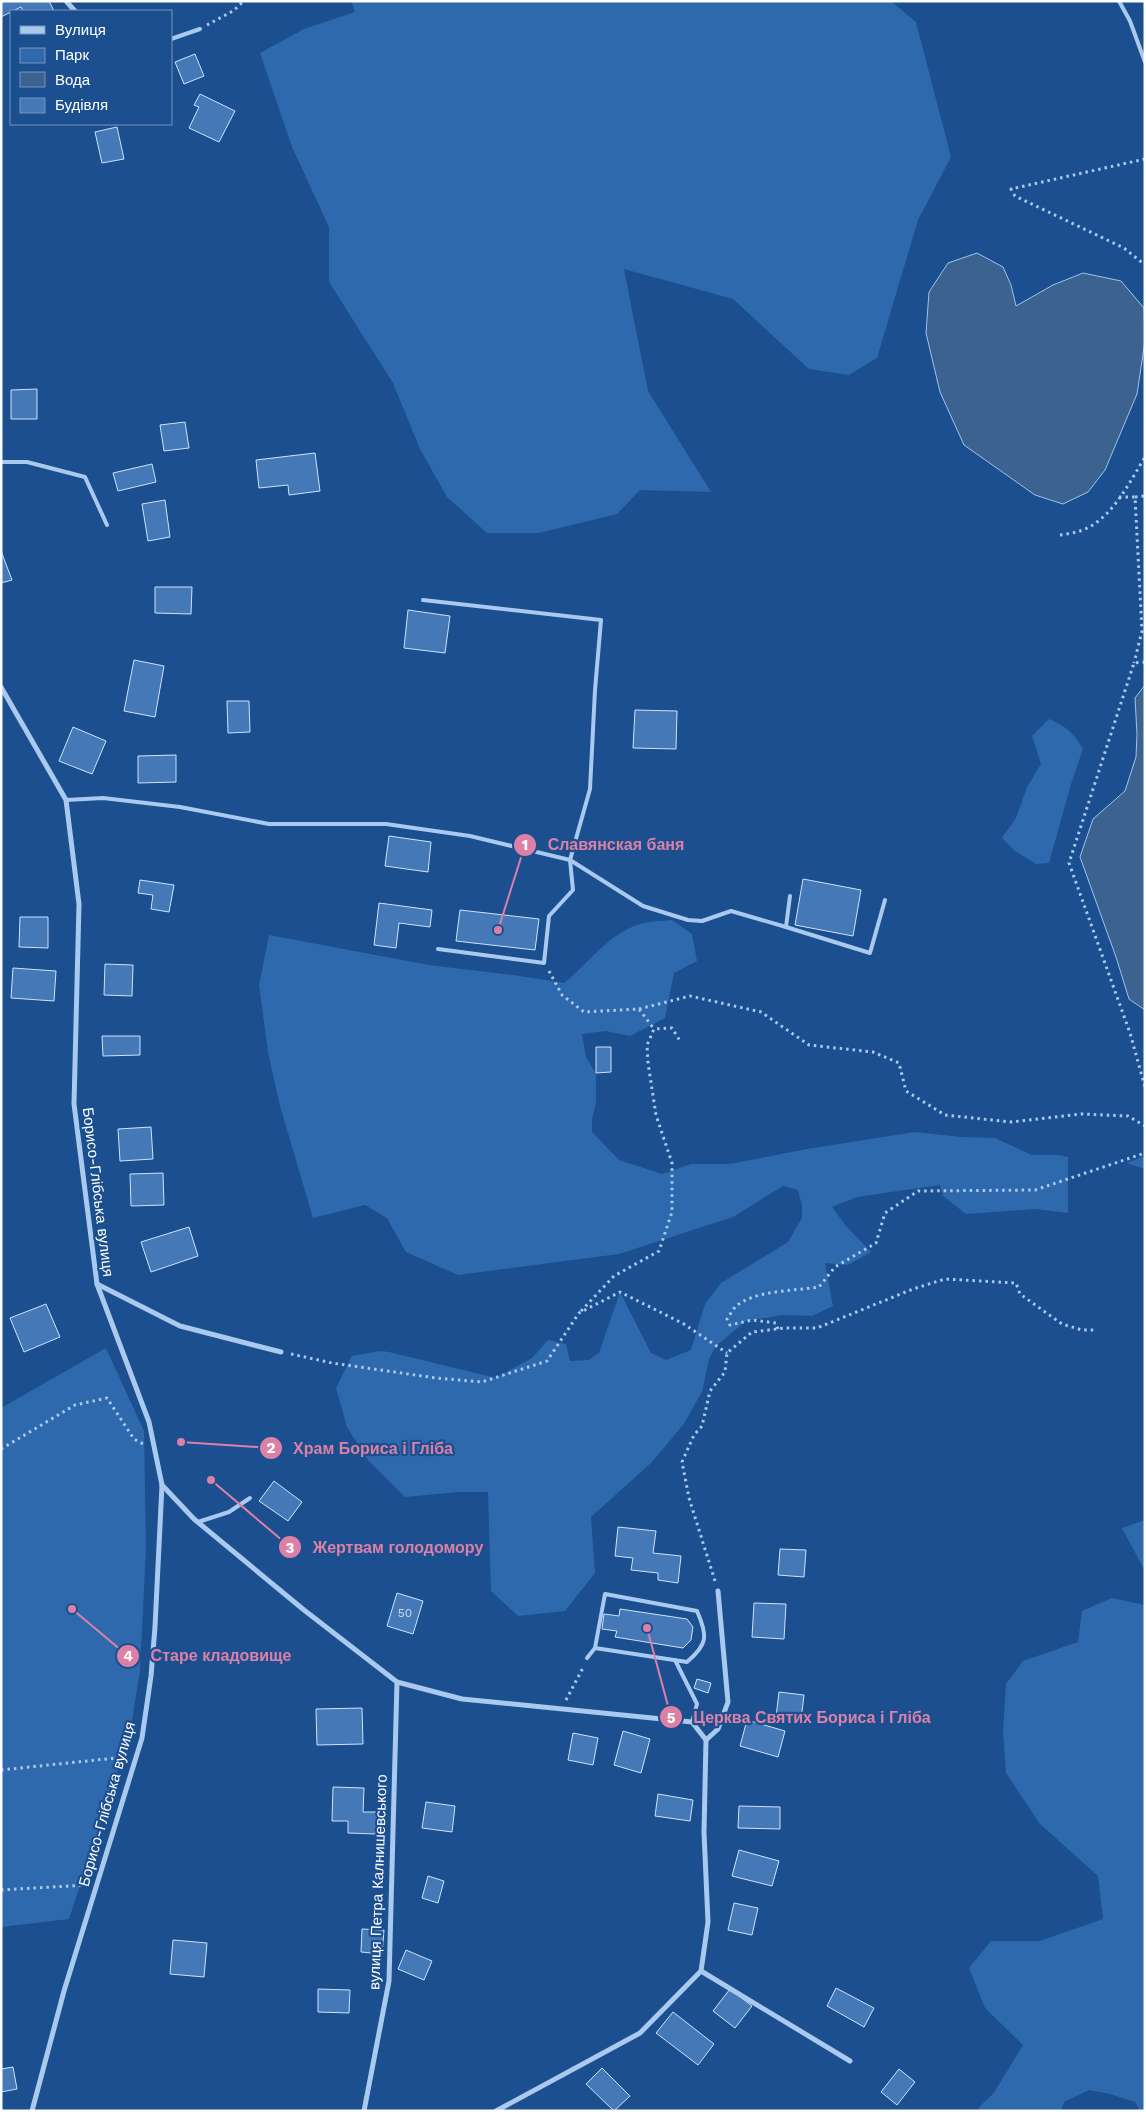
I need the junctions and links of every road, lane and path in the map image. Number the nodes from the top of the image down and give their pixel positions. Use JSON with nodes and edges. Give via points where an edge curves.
{"nodes":[{"id":1,"x":244,"y":1,"type":"edge"},
{"id":2,"x":1119,"y":1,"type":"edge"},
{"id":3,"x":200,"y":29,"type":"joint"},
{"id":4,"x":172,"y":39,"type":"edge"},
{"id":5,"x":1145,"y":62,"type":"edge"},
{"id":6,"x":1145,"y":160,"type":"edge"},
{"id":7,"x":1145,"y":265,"type":"edge"},
{"id":8,"x":1145,"y":457,"type":"edge"},
{"id":9,"x":1,"y":462,"type":"edge"},
{"id":10,"x":1145,"y":496,"type":"edge"},
{"id":11,"x":1119,"y":497,"type":"junction"},
{"id":12,"x":1135,"y":497,"type":"junction"},
{"id":13,"x":107,"y":525,"type":"dead end"},
{"id":14,"x":1060,"y":535,"type":"dead end"},
{"id":15,"x":423,"y":600,"type":"dead end"},
{"id":16,"x":1144,"y":631,"type":"edge"},
{"id":17,"x":1145,"y":662,"type":"edge"},
{"id":18,"x":1134,"y":663,"type":"junction"},
{"id":19,"x":1,"y":687,"type":"edge"},
{"id":20,"x":66,"y":800,"type":"junction"},
{"id":21,"x":570,"y":860,"type":"junction"},
{"id":22,"x":790,"y":896,"type":"dead end"},
{"id":23,"x":885,"y":900,"type":"dead end"},
{"id":24,"x":786,"y":927,"type":"junction"},
{"id":25,"x":438,"y":949,"type":"dead end"},
{"id":26,"x":544,"y":963,"type":"junction"},
{"id":27,"x":639,"y":1009,"type":"junction"},
{"id":28,"x":654,"y":1029,"type":"junction"},
{"id":29,"x":680,"y":1041,"type":"dead end"},
{"id":30,"x":1145,"y":1087,"type":"edge"},
{"id":31,"x":1145,"y":1126,"type":"edge"},
{"id":32,"x":1145,"y":1153,"type":"edge"},
{"id":33,"x":97,"y":1284,"type":"junction"},
{"id":34,"x":579,"y":1313,"type":"junction"},
{"id":35,"x":778,"y":1329,"type":"junction"},
{"id":36,"x":1096,"y":1330,"type":"dead end"},
{"id":37,"x":281,"y":1352,"type":"joint"},
{"id":38,"x":727,"y":1353,"type":"junction"},
{"id":39,"x":1,"y":1449,"type":"edge"},
{"id":40,"x":155,"y":1451,"type":"junction"},
{"id":41,"x":162,"y":1485,"type":"junction"},
{"id":42,"x":250,"y":1498,"type":"dead end"},
{"id":43,"x":198,"y":1522,"type":"junction"},
{"id":44,"x":718,"y":1591,"type":"joint"},
{"id":45,"x":595,"y":1648,"type":"junction"},
{"id":46,"x":587,"y":1658,"type":"dead end"},
{"id":47,"x":675,"y":1660,"type":"junction"},
{"id":48,"x":580,"y":1676,"type":"dead end"},
{"id":49,"x":397,"y":1682,"type":"junction"},
{"id":50,"x":562,"y":1710,"type":"junction"},
{"id":51,"x":692,"y":1722,"type":"junction"},
{"id":52,"x":706,"y":1740,"type":"junction"},
{"id":53,"x":136,"y":1756,"type":"junction"},
{"id":54,"x":1,"y":1770,"type":"edge"},
{"id":55,"x":97,"y":1884,"type":"junction"},
{"id":56,"x":1,"y":1890,"type":"edge"},
{"id":57,"x":702,"y":1971,"type":"junction"},
{"id":58,"x":850,"y":2061,"type":"dead end"},
{"id":59,"x":32,"y":2111,"type":"edge"},
{"id":60,"x":364,"y":2111,"type":"edge"},
{"id":61,"x":496,"y":2111,"type":"edge"}],
"edges":[{"from":1,"to":3,"type":"path","via":[[233,11]]},
{"from":2,"to":5,"type":"lane"},
{"from":3,"to":4,"type":"lane"},
{"from":6,"to":7,"type":"path","via":[[1011,189],[1015,196],[1124,248]]},
{"from":8,"to":11,"type":"path"},
{"from":9,"to":13,"type":"lane","via":[[27,462],[85,477]]},
{"from":10,"to":12,"type":"path"},
{"from":11,"to":12,"type":"path"},
{"from":11,"to":14,"type":"path","via":[[1103,517],[1080,531]]},
{"from":12,"to":16,"type":"path"},
{"from":15,"to":21,"type":"lane","via":[[602,620],[590,789]]},
{"from":16,"to":18,"type":"path"},
{"from":17,"to":18,"type":"path"},
{"from":18,"to":30,"type":"path","via":[[1069,863],[1130,1033]]},
{"from":19,"to":20,"type":"street","name":"Борисо-Глібська вулиця"},
{"from":20,"to":21,"type":"lane","via":[[102,798],[180,807],[269,824],[386,824],[470,836]]},
{"from":20,"to":33,"type":"street","name":"Борисо-Глібська вулиця","via":[[79,904],[74,1104]]},
{"from":21,"to":24,"type":"lane","via":[[643,906],[688,920],[702,921],[731,911]]},
{"from":21,"to":26,"type":"lane","via":[[573,890],[549,916]]},
{"from":22,"to":24,"type":"lane"},
{"from":23,"to":24,"type":"lane","via":[[870,953]]},
{"from":25,"to":26,"type":"lane"},
{"from":26,"to":27,"type":"path","via":[[562,995],[584,1012]]},
{"from":27,"to":28,"type":"path"},
{"from":27,"to":31,"type":"path","via":[[690,996],[761,1012],[809,1045],[873,1052],[899,1063],[906,1090],[944,1115],[1011,1122],[1081,1114],[1128,1116]]},
{"from":28,"to":29,"type":"path","via":[[672,1028]]},
{"from":28,"to":34,"type":"path","via":[[647,1045],[648,1063],[656,1115],[672,1163],[672,1212],[659,1251],[614,1276]]},
{"from":32,"to":35,"type":"path","via":[[1036,1190],[918,1191],[885,1213],[876,1243],[835,1267],[819,1287],[765,1292],[736,1306],[727,1319],[730,1325],[752,1320],[776,1323]]},
{"from":33,"to":37,"type":"street","via":[[180,1326]]},
{"from":33,"to":40,"type":"street","name":"Борисо-Глібська вулиця","via":[[149,1422]]},
{"from":34,"to":37,"type":"path","via":[[547,1361],[482,1382],[332,1363]]},
{"from":34,"to":38,"type":"path","via":[[620,1292],[684,1324]]},
{"from":35,"to":36,"type":"path","via":[[817,1328],[945,1279],[1016,1283],[1020,1294],[1062,1324]]},
{"from":35,"to":38,"type":"path","via":[[752,1332]]},
{"from":38,"to":44,"type":"path","via":[[725,1372],[710,1391],[702,1426],[694,1435],[682,1462],[689,1498]]},
{"from":39,"to":40,"type":"path","via":[[75,1406],[107,1398],[134,1439]]},
{"from":40,"to":41,"type":"street","name":"Борисо-Глібська вулиця"},
{"from":41,"to":43,"type":"street"},
{"from":41,"to":53,"type":"street","name":"Борисо-Глібська вулиця","via":[[151,1676],[142,1738]]},
{"from":42,"to":43,"type":"lane","via":[[229,1512]]},
{"from":43,"to":49,"type":"street"},
{"from":44,"to":52,"type":"street","via":[[728,1702],[718,1729]]},
{"from":45,"to":46,"type":"lane"},
{"from":45,"to":47,"type":"lane"},
{"from":45,"to":47,"type":"lane","via":[[605,1594],[697,1611],[705,1630],[701,1650],[687,1662]]},
{"from":47,"to":51,"type":"lane","via":[[697,1704]]},
{"from":48,"to":50,"type":"path"},
{"from":49,"to":50,"type":"street","via":[[462,1699]]},
{"from":49,"to":60,"type":"street","name":"вулиця Петра Калнишевського","via":[[389,1981]]},
{"from":50,"to":51,"type":"street"},
{"from":51,"to":52,"type":"street"},
{"from":52,"to":57,"type":"street","via":[[704,1832],[708,1922]]},
{"from":53,"to":54,"type":"path"},
{"from":53,"to":55,"type":"street","name":"Борисо-Глібська вулиця"},
{"from":55,"to":56,"type":"path"},
{"from":55,"to":59,"type":"street","name":"Борисо-Глібська вулиця"},
{"from":57,"to":58,"type":"street"},
{"from":57,"to":61,"type":"street","via":[[640,2033]]}]}
